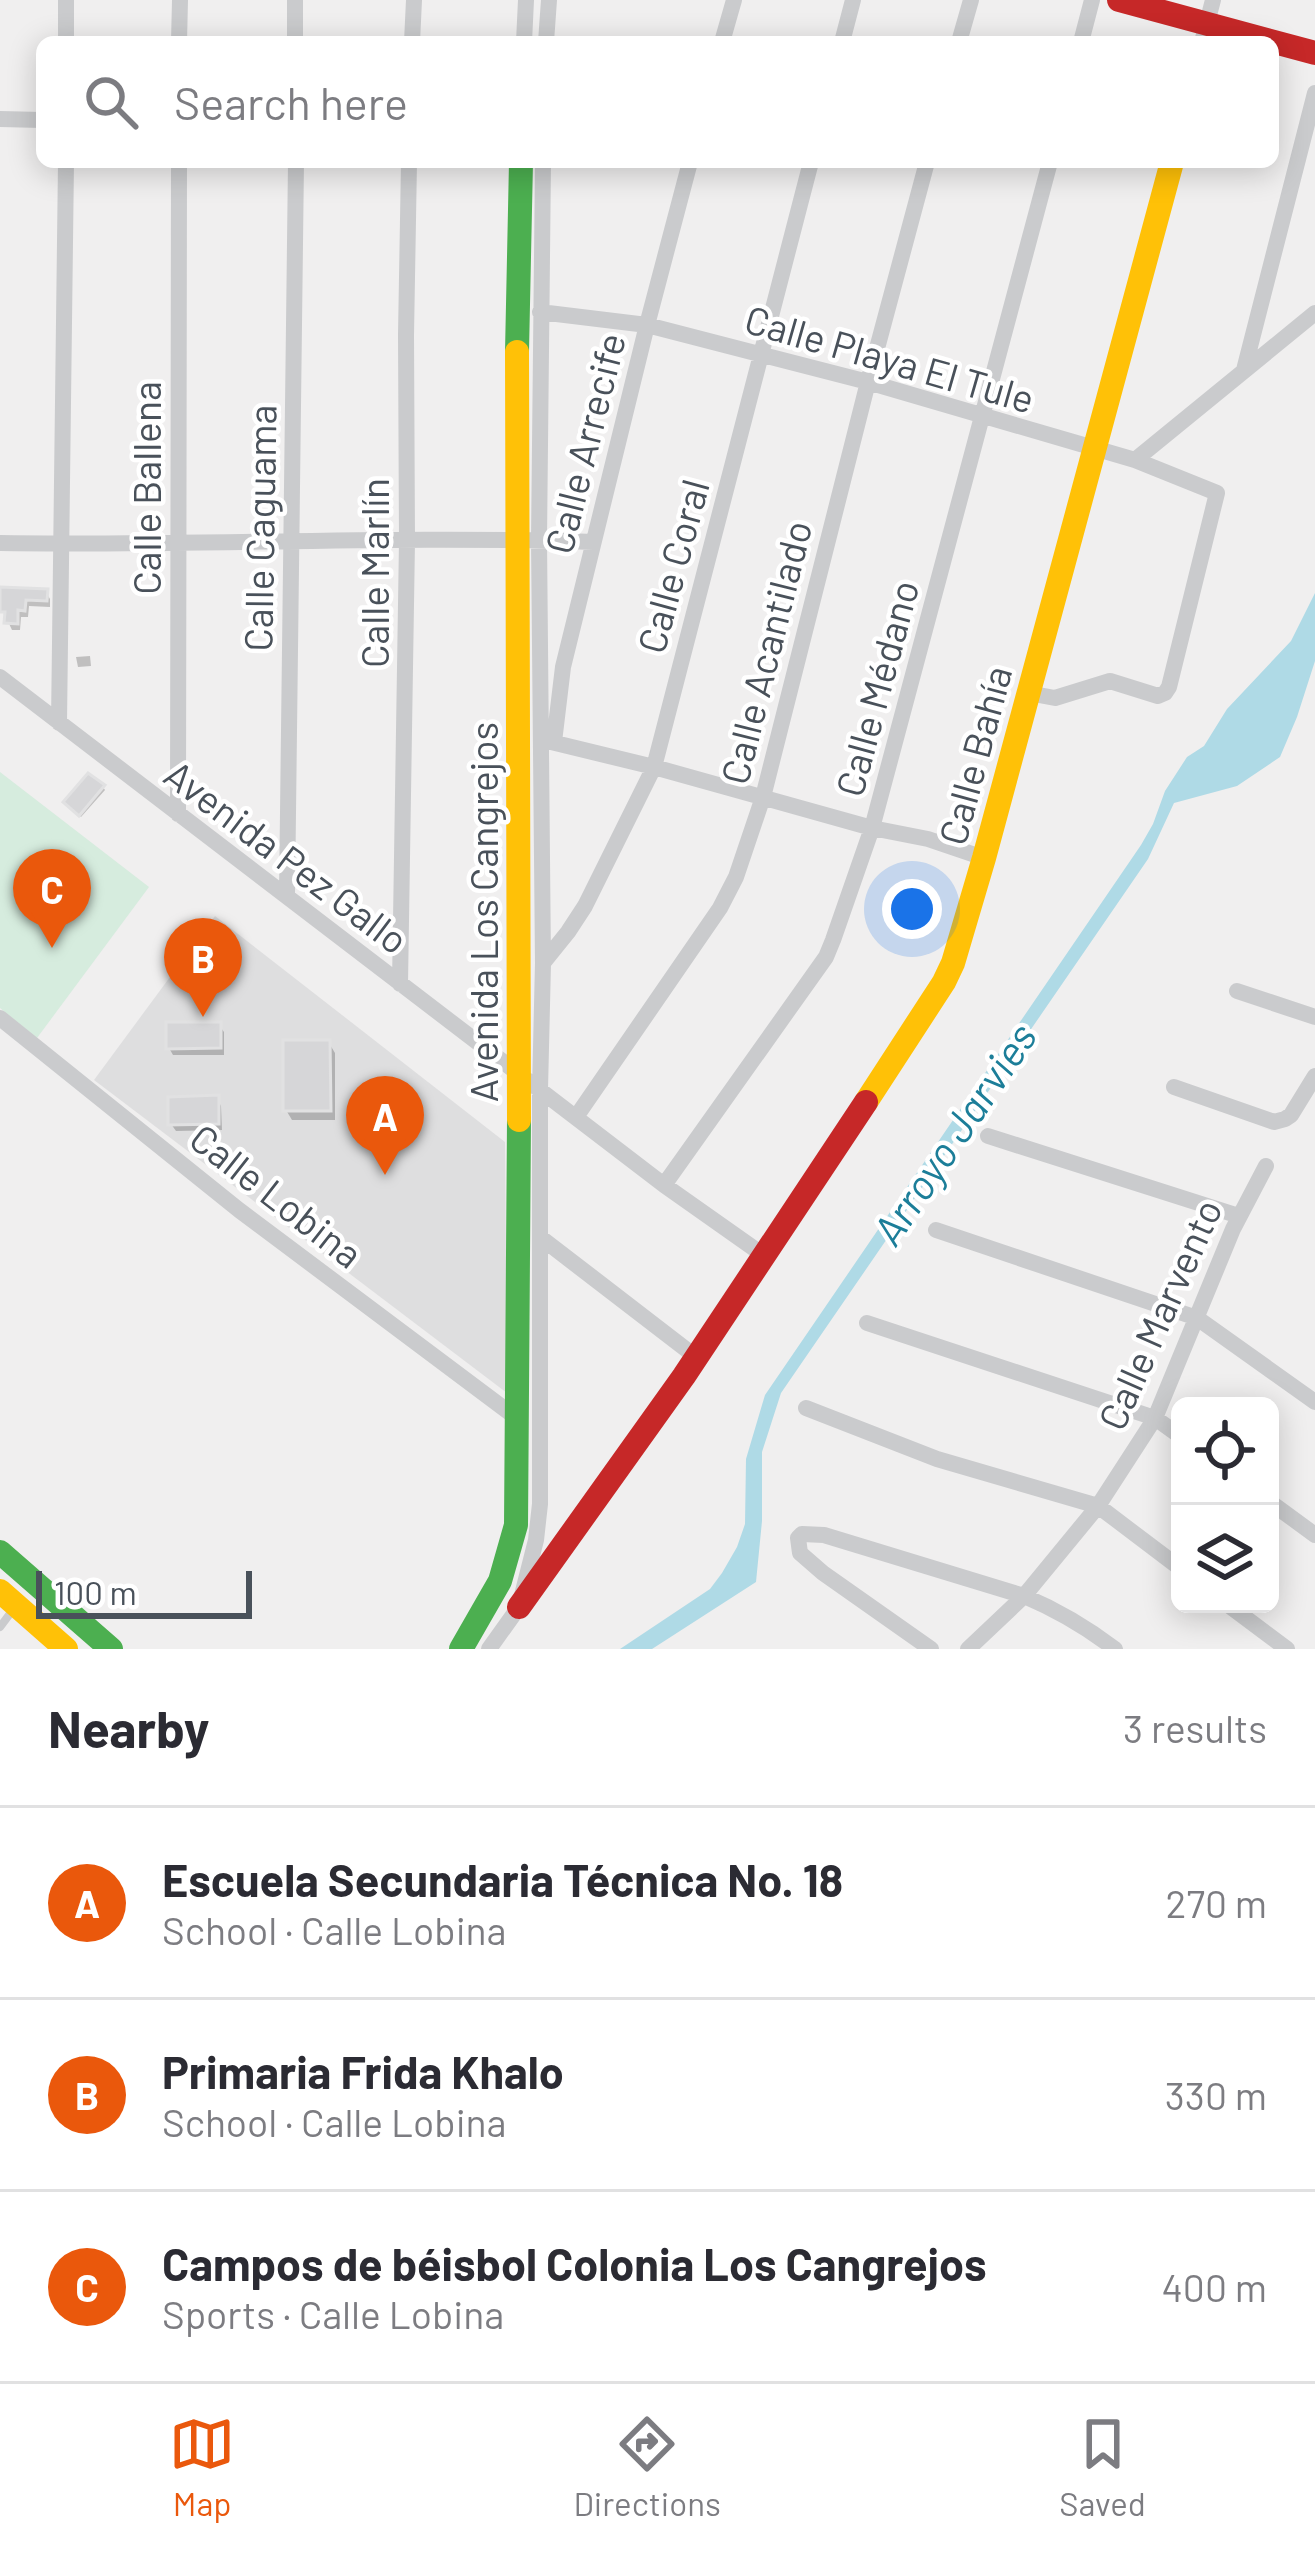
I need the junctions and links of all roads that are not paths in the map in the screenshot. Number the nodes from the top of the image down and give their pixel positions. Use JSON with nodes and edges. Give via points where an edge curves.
{"nodes":[{"id":1,"x":66,"y":0,"type":"edge"},
{"id":2,"x":180,"y":0,"type":"edge"},
{"id":3,"x":295,"y":0,"type":"edge"},
{"id":4,"x":414,"y":0,"type":"edge"},
{"id":5,"x":526,"y":0,"type":"edge"},
{"id":6,"x":549,"y":0,"type":"edge"},
{"id":7,"x":734,"y":0,"type":"edge"},
{"id":8,"x":853,"y":0,"type":"edge"},
{"id":9,"x":971,"y":0,"type":"edge"},
{"id":10,"x":1092,"y":0,"type":"edge"},
{"id":11,"x":1119,"y":0,"type":"edge"},
{"id":12,"x":1208,"y":22,"type":"edge"},
{"id":13,"x":66,"y":36,"type":"edge"},
{"id":14,"x":179,"y":36,"type":"edge"},
{"id":15,"x":295,"y":36,"type":"edge"},
{"id":16,"x":412,"y":36,"type":"edge"},
{"id":17,"x":524,"y":36,"type":"edge"},
{"id":18,"x":546,"y":36,"type":"edge"},
{"id":19,"x":724,"y":36,"type":"edge"},
{"id":20,"x":844,"y":36,"type":"edge"},
{"id":21,"x":961,"y":36,"type":"edge"},
{"id":22,"x":1083,"y":36,"type":"edge"},
{"id":23,"x":1258,"y":36,"type":"edge"},
{"id":24,"x":1279,"y":42,"type":"edge"},
{"id":25,"x":1315,"y":52,"type":"edge"},
{"id":26,"x":1315,"y":93,"type":"edge"},
{"id":27,"x":0,"y":119,"type":"edge"},
{"id":28,"x":36,"y":119,"type":"edge"},
{"id":29,"x":66,"y":168,"type":"edge"},
{"id":30,"x":179,"y":168,"type":"edge"},
{"id":31,"x":296,"y":168,"type":"edge"},
{"id":32,"x":409,"y":168,"type":"edge"},
{"id":33,"x":520,"y":168,"type":"edge"},
{"id":34,"x":543,"y":168,"type":"edge"},
{"id":35,"x":688,"y":168,"type":"edge"},
{"id":36,"x":809,"y":168,"type":"edge"},
{"id":37,"x":925,"y":168,"type":"edge"},
{"id":38,"x":1048,"y":168,"type":"edge"},
{"id":39,"x":1170,"y":168,"type":"edge"},
{"id":40,"x":540,"y":312,"type":"junction"},
{"id":41,"x":1315,"y":313,"type":"edge"},
{"id":42,"x":647,"y":325,"type":"junction"},
{"id":43,"x":761,"y":356,"type":"junction"},
{"id":44,"x":1244,"y":370,"type":"junction"},
{"id":45,"x":868,"y":382,"type":"junction"},
{"id":46,"x":984,"y":416,"type":"junction"},
{"id":47,"x":1093,"y":450,"type":"junction"},
{"id":48,"x":1135,"y":460,"type":"junction"},
{"id":49,"x":527,"y":540,"type":"junction"},
{"id":50,"x":407,"y":541,"type":"junction"},
{"id":51,"x":290,"y":542,"type":"junction"},
{"id":52,"x":593,"y":542,"type":"junction"},
{"id":53,"x":0,"y":543,"type":"edge"},
{"id":54,"x":63,"y":544,"type":"junction"},
{"id":55,"x":177,"y":544,"type":"junction"},
{"id":56,"x":0,"y":677,"type":"edge"},
{"id":57,"x":1028,"y":693,"type":"junction"},
{"id":58,"x":58,"y":723,"type":"junction"},
{"id":59,"x":547,"y":742,"type":"junction"},
{"id":60,"x":654,"y":767,"type":"junction"},
{"id":61,"x":763,"y":797,"type":"junction"},
{"id":62,"x":178,"y":814,"type":"junction"},
{"id":63,"x":872,"y":829,"type":"junction"},
{"id":64,"x":984,"y":858,"type":"junction"},
{"id":65,"x":287,"y":894,"type":"junction"},
{"id":66,"x":543,"y":963,"type":"junction"},
{"id":67,"x":400,"y":984,"type":"junction"},
{"id":68,"x":1237,"y":991,"type":"dead end"},
{"id":69,"x":1315,"y":1017,"type":"edge"},
{"id":70,"x":0,"y":1018,"type":"edge"},
{"id":71,"x":518,"y":1073,"type":"junction"},
{"id":72,"x":1315,"y":1076,"type":"edge"},
{"id":73,"x":1174,"y":1088,"type":"dead end"},
{"id":74,"x":539,"y":1090,"type":"junction"},
{"id":75,"x":576,"y":1117,"type":"junction"},
{"id":76,"x":988,"y":1136,"type":"dead end"},
{"id":77,"x":1266,"y":1166,"type":"dead end"},
{"id":78,"x":664,"y":1185,"type":"junction"},
{"id":79,"x":1239,"y":1216,"type":"junction"},
{"id":80,"x":936,"y":1230,"type":"dead end"},
{"id":81,"x":540,"y":1237,"type":"junction"},
{"id":82,"x":766,"y":1257,"type":"junction"},
{"id":83,"x":1197,"y":1318,"type":"junction"},
{"id":84,"x":867,"y":1323,"type":"dead end"},
{"id":85,"x":696,"y":1358,"type":"junction"},
{"id":86,"x":1315,"y":1402,"type":"edge"},
{"id":87,"x":806,"y":1408,"type":"dead end"},
{"id":88,"x":1155,"y":1418,"type":"junction"},
{"id":89,"x":518,"y":1419,"type":"junction"},
{"id":90,"x":1171,"y":1430,"type":"edge"},
{"id":91,"x":1274,"y":1505,"type":"edge"},
{"id":92,"x":1098,"y":1506,"type":"junction"},
{"id":93,"x":1315,"y":1535,"type":"edge"},
{"id":94,"x":0,"y":1552,"type":"edge"},
{"id":95,"x":1171,"y":1561,"type":"edge"},
{"id":96,"x":1024,"y":1596,"type":"junction"},
{"id":97,"x":8,"y":1598,"type":"edge"},
{"id":98,"x":519,"y":1607,"type":"junction"},
{"id":99,"x":1239,"y":1613,"type":"edge"},
{"id":100,"x":0,"y":1627,"type":"edge"},
{"id":101,"x":66,"y":1649,"type":"edge"},
{"id":102,"x":111,"y":1649,"type":"edge"},
{"id":103,"x":461,"y":1649,"type":"edge"},
{"id":104,"x":489,"y":1649,"type":"edge"},
{"id":105,"x":931,"y":1649,"type":"edge"},
{"id":106,"x":968,"y":1649,"type":"edge"},
{"id":107,"x":1115,"y":1649,"type":"edge"},
{"id":108,"x":1287,"y":1649,"type":"edge"}],
"edges":[{"from":1,"to":13,"type":"street"},
{"from":2,"to":14,"type":"street"},
{"from":3,"to":15,"type":"street"},
{"from":4,"to":16,"type":"street"},
{"from":5,"to":17,"type":"street"},
{"from":6,"to":18,"type":"street"},
{"from":7,"to":19,"type":"street"},
{"from":8,"to":20,"type":"street"},
{"from":9,"to":21,"type":"street"},
{"from":10,"to":22,"type":"street"},
{"from":11,"to":12,"type":"main road"},
{"from":12,"to":23,"type":"main road"},
{"from":24,"to":25,"type":"main road"},
{"from":26,"to":44,"type":"street"},
{"from":27,"to":28,"type":"street"},
{"from":29,"to":54,"type":"street"},
{"from":30,"to":55,"type":"street","name":"Calle Ballena"},
{"from":31,"to":51,"type":"street","name":"Calle Caguama"},
{"from":32,"to":50,"type":"street","name":"Calle Marlín"},
{"from":33,"to":49,"type":"main road","name":"Avenida Los Cangrejos","via":[[516,315]]},
{"from":34,"to":40,"type":"street","name":"Avenida Los Cangrejos"},
{"from":35,"to":42,"type":"street","name":"Calle Arrecife"},
{"from":36,"to":43,"type":"street","name":"Calle Coral"},
{"from":37,"to":45,"type":"street","name":"Calle Acantilado"},
{"from":38,"to":46,"type":"street","name":"Calle Médano"},
{"from":39,"to":47,"type":"main road","name":"Calle Bahía"},
{"from":40,"to":42,"type":"street","name":"Calle Playa El Tule"},
{"from":40,"to":49,"type":"street","name":"Avenida Los Cangrejos"},
{"from":41,"to":44,"type":"street"},
{"from":42,"to":43,"type":"street","name":"Calle Playa El Tule"},
{"from":42,"to":52,"type":"street","name":"Calle Arrecife"},
{"from":43,"to":45,"type":"street","name":"Calle Playa El Tule"},
{"from":43,"to":60,"type":"street","name":"Calle Coral"},
{"from":44,"to":48,"type":"street"},
{"from":45,"to":46,"type":"street","name":"Calle Playa El Tule"},
{"from":45,"to":61,"type":"street","name":"Calle Acantilado"},
{"from":46,"to":47,"type":"street","name":"Calle Playa El Tule"},
{"from":46,"to":63,"type":"street","name":"Calle Médano"},
{"from":47,"to":48,"type":"street","name":"Calle Playa El Tule"},
{"from":47,"to":57,"type":"main road","name":"Calle Bahía"},
{"from":48,"to":57,"type":"street","name":"Calle Playa El Tule","via":[[1217,493],[1168,687],[1158,696],[1110,681],[1055,698]]},
{"from":49,"to":50,"type":"street"},
{"from":49,"to":52,"type":"street"},
{"from":49,"to":59,"type":"street","name":"Avenida Los Cangrejos"},
{"from":49,"to":71,"type":"main road","name":"Avenida Los Cangrejos"},
{"from":50,"to":51,"type":"street"},
{"from":50,"to":67,"type":"street","name":"Calle Marlín"},
{"from":51,"to":55,"type":"street"},
{"from":51,"to":65,"type":"street","name":"Calle Caguama"},
{"from":52,"to":59,"type":"street","name":"Calle Arrecife"},
{"from":53,"to":54,"type":"street"},
{"from":54,"to":55,"type":"street"},
{"from":54,"to":58,"type":"street"},
{"from":55,"to":62,"type":"street","name":"Calle Ballena"},
{"from":56,"to":58,"type":"street","name":"Avenida Pez Gallo"},
{"from":57,"to":64,"type":"main road","name":"Calle Bahía"},
{"from":58,"to":62,"type":"street","name":"Avenida Pez Gallo"},
{"from":59,"to":60,"type":"street"},
{"from":59,"to":66,"type":"street","name":"Avenida Los Cangrejos"},
{"from":60,"to":61,"type":"street"},
{"from":60,"to":66,"type":"street","name":"Calle Coral","via":[[585,906]]},
{"from":61,"to":63,"type":"street"},
{"from":61,"to":75,"type":"street","name":"Calle Acantilado","via":[[729,894]]},
{"from":62,"to":65,"type":"street","name":"Avenida Pez Gallo"},
{"from":63,"to":64,"type":"street"},
{"from":63,"to":78,"type":"street","name":"Calle Médano","via":[[826,957]]},
{"from":64,"to":82,"type":"main road","name":"Calle Bahía","via":[[944,982]]},
{"from":65,"to":67,"type":"street","name":"Avenida Pez Gallo"},
{"from":66,"to":74,"type":"street","name":"Avenida Los Cangrejos"},
{"from":67,"to":71,"type":"street","name":"Avenida Pez Gallo"},
{"from":68,"to":69,"type":"street"},
{"from":70,"to":89,"type":"street","name":"Calle Lobina"},
{"from":71,"to":74,"type":"street","name":"Avenida Pez Gallo"},
{"from":71,"to":89,"type":"main road","name":"Avenida Los Cangrejos"},
{"from":72,"to":73,"type":"street","via":[[1291,1115],[1274,1122]]},
{"from":74,"to":75,"type":"street","name":"Avenida Pez Gallo"},
{"from":74,"to":81,"type":"street","name":"Avenida Los Cangrejos"},
{"from":75,"to":78,"type":"street","name":"Avenida Pez Gallo"},
{"from":76,"to":79,"type":"street"},
{"from":77,"to":79,"type":"street","name":"Calle Marvento"},
{"from":78,"to":82,"type":"street","name":"Avenida Pez Gallo"},
{"from":79,"to":83,"type":"street","name":"Calle Marvento"},
{"from":80,"to":83,"type":"street"},
{"from":81,"to":85,"type":"street"},
{"from":81,"to":98,"type":"street","name":"Avenida Los Cangrejos","via":[[540,1504]]},
{"from":82,"to":85,"type":"main road","name":"Calle Bahía"},
{"from":83,"to":86,"type":"street"},
{"from":83,"to":88,"type":"street","name":"Calle Marvento"},
{"from":84,"to":88,"type":"street"},
{"from":85,"to":98,"type":"main road","name":"Calle Bahía"},
{"from":87,"to":92,"type":"street","via":[[937,1459]]},
{"from":88,"to":90,"type":"street"},
{"from":88,"to":92,"type":"street","name":"Calle Marvento"},
{"from":89,"to":103,"type":"main road","name":"Avenida Los Cangrejos","via":[[508,1568]]},
{"from":91,"to":93,"type":"street"},
{"from":92,"to":95,"type":"street"},
{"from":92,"to":96,"type":"street","name":"Calle Marvento"},
{"from":94,"to":102,"type":"main road"},
{"from":96,"to":105,"type":"street","via":[[802,1534],[800,1553]]},
{"from":96,"to":106,"type":"street","name":"Calle Marvento"},
{"from":96,"to":107,"type":"street"},
{"from":97,"to":100,"type":"lane"},
{"from":97,"to":101,"type":"main road"},
{"from":98,"to":104,"type":"street","name":"Avenida Los Cangrejos"},
{"from":99,"to":108,"type":"street"}]}
